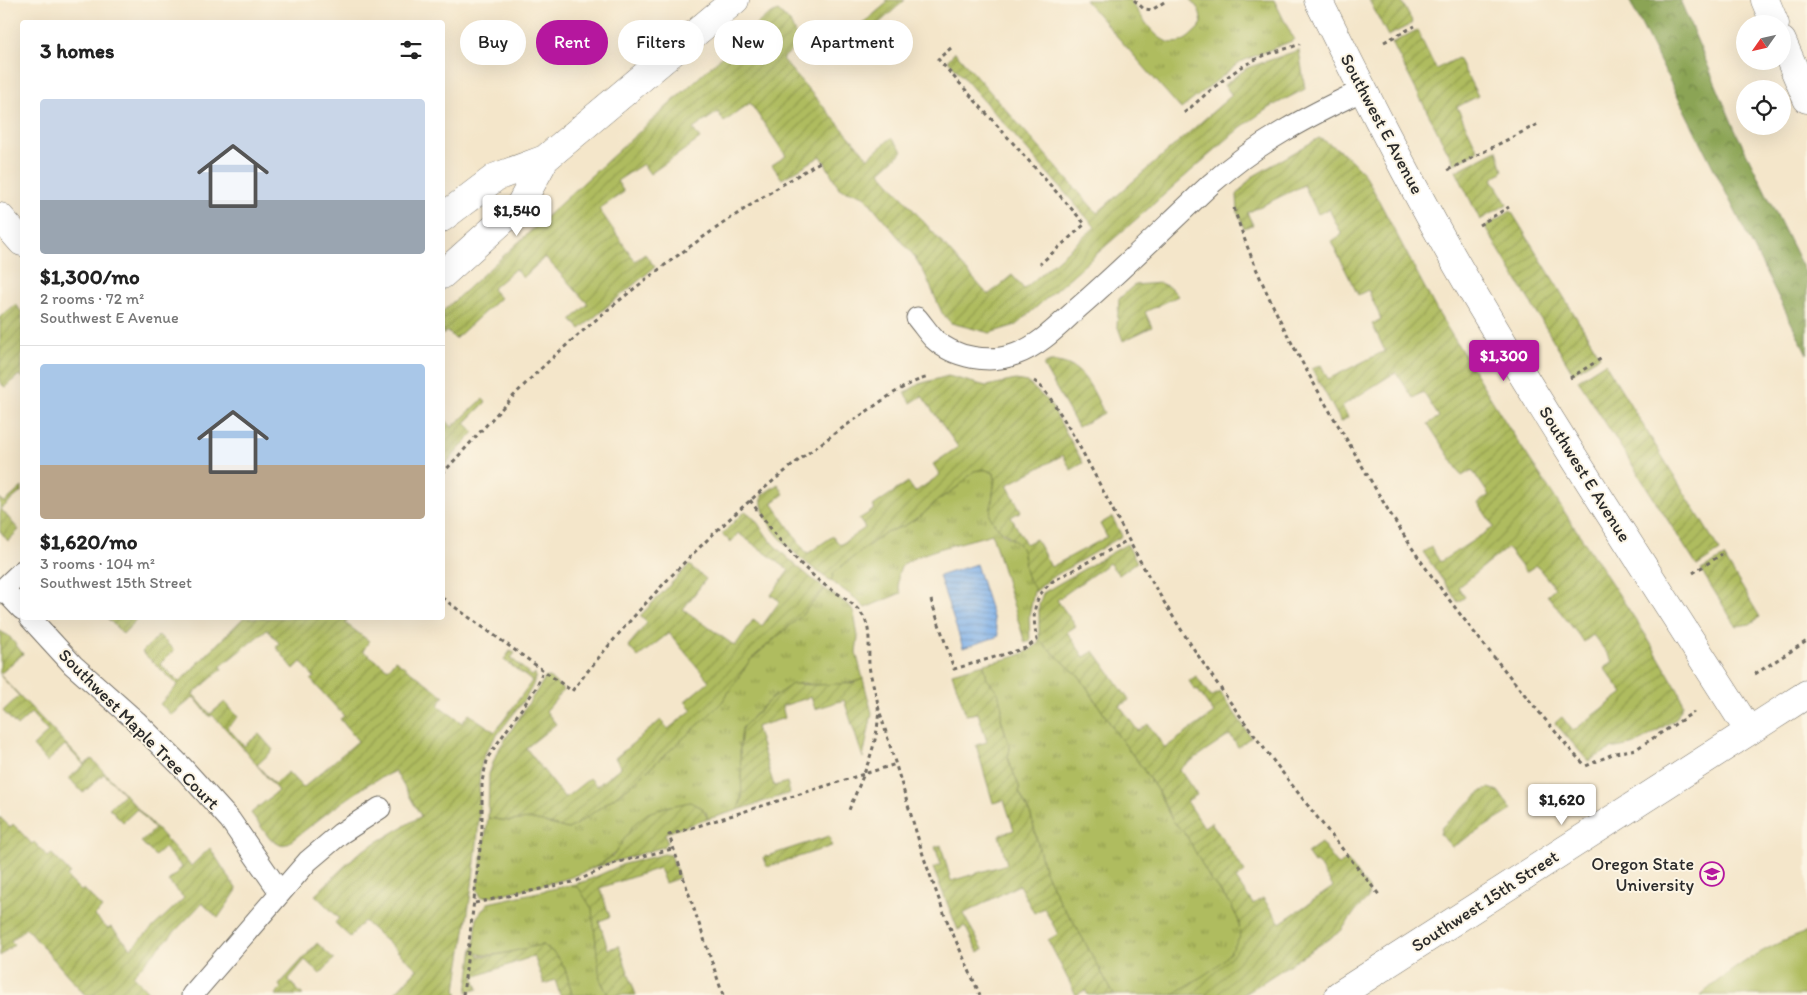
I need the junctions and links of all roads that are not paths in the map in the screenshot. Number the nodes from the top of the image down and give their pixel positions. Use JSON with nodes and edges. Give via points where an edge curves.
{"nodes":[{"id":1,"x":735,"y":0,"type":"edge"},
{"id":2,"x":1318,"y":0,"type":"edge"},
{"id":3,"x":1765,"y":0,"type":"edge"},
{"id":4,"x":1771,"y":15,"type":"edge"},
{"id":5,"x":1791,"y":62,"type":"edge"},
{"id":6,"x":1363,"y":90,"type":"junction"},
{"id":7,"x":1807,"y":99,"type":"edge"},
{"id":8,"x":545,"y":159,"type":"junction"},
{"id":9,"x":445,"y":216,"type":"edge"},
{"id":10,"x":0,"y":217,"type":"edge"},
{"id":11,"x":20,"y":240,"type":"edge"},
{"id":12,"x":445,"y":273,"type":"edge"},
{"id":13,"x":917,"y":318,"type":"dead end"},
{"id":14,"x":20,"y":573,"type":"edge"},
{"id":15,"x":2,"y":590,"type":"edge"},
{"id":16,"x":20,"y":607,"type":"edge"},
{"id":17,"x":32,"y":620,"type":"edge"},
{"id":18,"x":1807,"y":694,"type":"edge"},
{"id":19,"x":1749,"y":731,"type":"junction"},
{"id":20,"x":380,"y":808,"type":"dead end"},
{"id":21,"x":280,"y":892,"type":"junction"},
{"id":22,"x":192,"y":995,"type":"edge"},
{"id":23,"x":1340,"y":995,"type":"edge"}],
"edges":[{"from":1,"to":8,"type":"main road"},
{"from":2,"to":6,"type":"main road","name":"Southwest E Avenue"},
{"from":3,"to":4,"type":"main road"},
{"from":5,"to":7,"type":"main road"},
{"from":6,"to":13,"type":"lane","via":[[1258,145],[1043,339],[1018,353],[994,359],[964,356],[934,339]]},
{"from":6,"to":19,"type":"main road","name":"Southwest E Avenue","via":[[1461,271],[1604,506]]},
{"from":8,"to":9,"type":"main road","via":[[496,177]]},
{"from":8,"to":12,"type":"main road","via":[[520,205]]},
{"from":10,"to":11,"type":"main road"},
{"from":14,"to":15,"type":"lane"},
{"from":15,"to":16,"type":"lane"},
{"from":17,"to":21,"type":"lane","name":"Southwest Maple Tree Court","via":[[73,665],[183,768],[230,820]]},
{"from":18,"to":19,"type":"main road","name":"Southwest 15th Street"},
{"from":19,"to":23,"type":"main road","name":"Southwest 15th Street"},
{"from":20,"to":21,"type":"lane","via":[[321,850]]},
{"from":21,"to":22,"type":"lane"}]}
